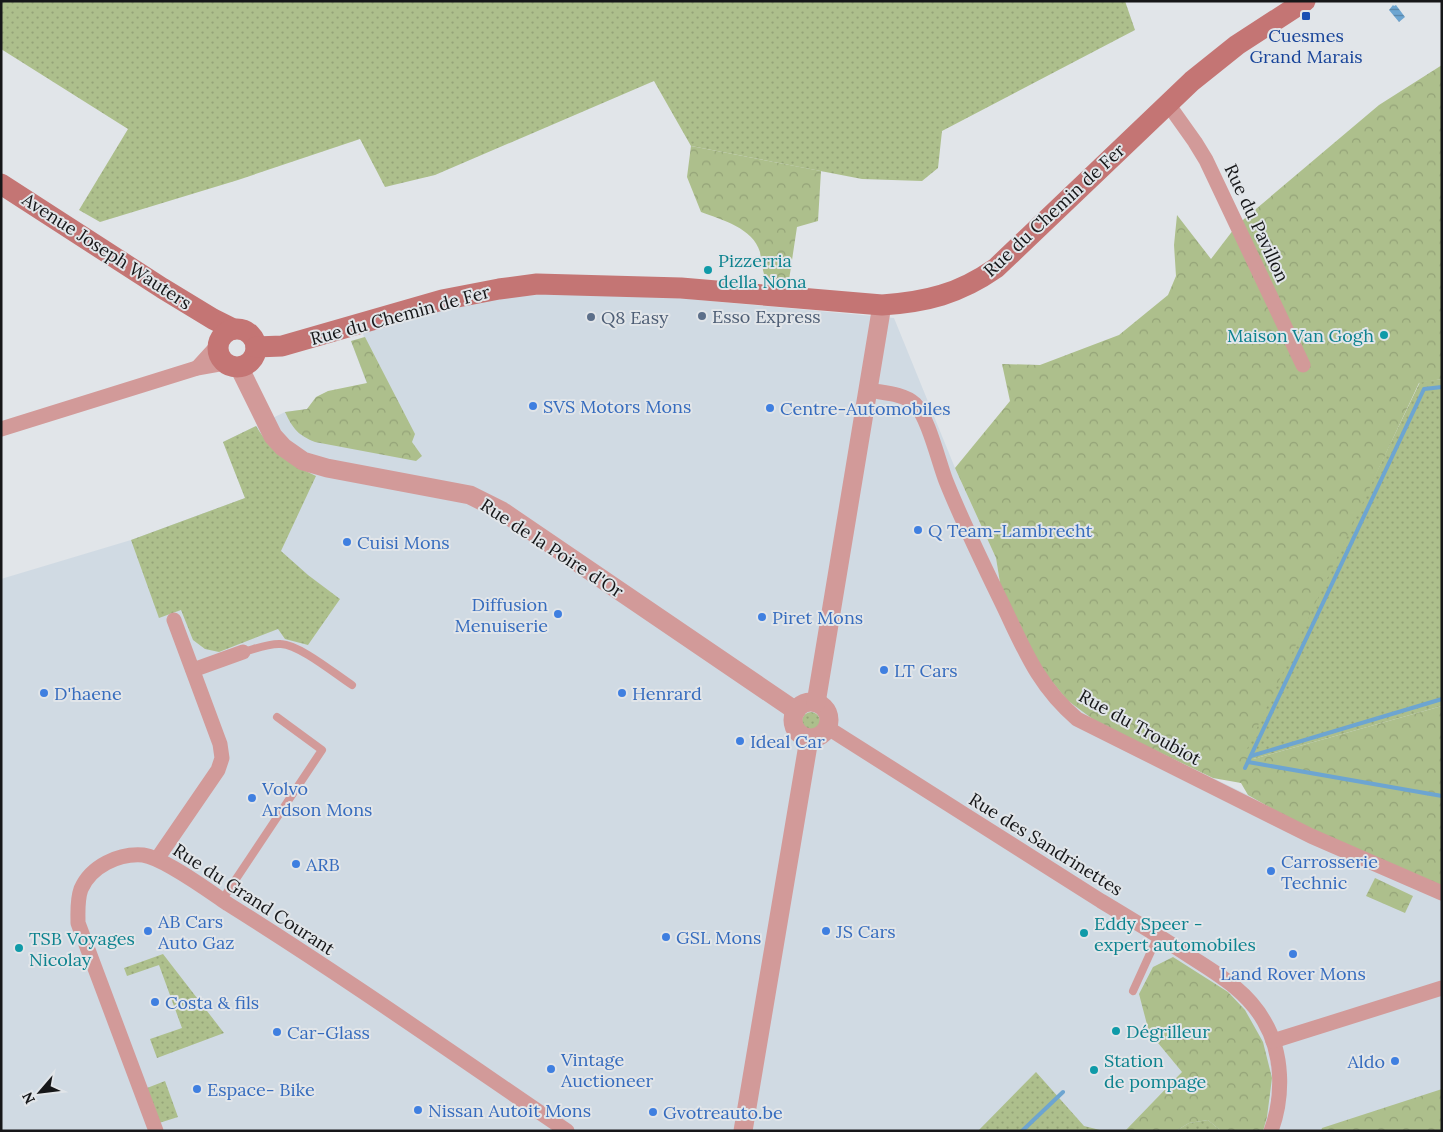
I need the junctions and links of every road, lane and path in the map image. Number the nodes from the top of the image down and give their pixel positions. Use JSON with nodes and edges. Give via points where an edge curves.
{"nodes":[{"id":1,"x":1305,"y":1,"type":"edge"},
{"id":2,"x":1168,"y":104,"type":"junction"},
{"id":3,"x":1,"y":184,"type":"edge"},
{"id":4,"x":882,"y":305,"type":"junction"},
{"id":5,"x":232,"y":346,"type":"junction"},
{"id":6,"x":1303,"y":365,"type":"dead end"},
{"id":7,"x":868,"y":390,"type":"junction"},
{"id":8,"x":1,"y":429,"type":"edge"},
{"id":9,"x":174,"y":620,"type":"dead end"},
{"id":10,"x":243,"y":652,"type":"joint"},
{"id":11,"x":193,"y":670,"type":"junction"},
{"id":12,"x":352,"y":686,"type":"dead end"},
{"id":13,"x":816,"y":702,"type":"junction"},
{"id":14,"x":796,"y":711,"type":"junction"},
{"id":15,"x":277,"y":718,"type":"dead end"},
{"id":16,"x":828,"y":728,"type":"junction"},
{"id":17,"x":809,"y":738,"type":"junction"},
{"id":18,"x":157,"y":859,"type":"junction"},
{"id":19,"x":1442,"y":893,"type":"edge"},
{"id":20,"x":222,"y":900,"type":"junction"},
{"id":21,"x":1158,"y":936,"type":"junction"},
{"id":22,"x":1442,"y":988,"type":"edge"},
{"id":23,"x":1133,"y":991,"type":"dead end"},
{"id":24,"x":1273,"y":1042,"type":"junction"},
{"id":25,"x":156,"y":1131,"type":"edge"},
{"id":26,"x":567,"y":1131,"type":"edge"},
{"id":27,"x":743,"y":1131,"type":"edge"},
{"id":28,"x":1271,"y":1131,"type":"edge"}],
"edges":[{"from":1,"to":2,"type":"main road","name":"Rue du Chemin de Fer","via":[[1237,45]]},
{"from":2,"to":4,"type":"main road","name":"Rue du Chemin de Fer","via":[[985,276],[945,295]]},
{"from":2,"to":6,"type":"street","name":"Rue du Pavillon","via":[[1206,160]]},
{"from":3,"to":5,"type":"main road","name":"Avenue Joseph Wauters"},
{"from":4,"to":5,"type":"main road","name":"Rue du Chemin de Fer","via":[[681,288],[537,284],[442,300],[282,346]]},
{"from":4,"to":7,"type":"street"},
{"from":5,"to":8,"type":"street","name":"Rue du Chemin de Fer","via":[[197,368]]},
{"from":5,"to":14,"type":"street","name":"Rue de la Poire d'Or","via":[[273,436],[303,461],[470,495],[502,512]]},
{"from":7,"to":13,"type":"street"},
{"from":7,"to":19,"type":"street","name":"Rue du Troubiot","via":[[904,397],[920,411],[946,481],[990,579],[1035,672],[1061,705],[1077,719],[1223,793],[1311,836]]},
{"from":9,"to":11,"type":"street"},
{"from":10,"to":11,"type":"street"},
{"from":10,"to":12,"type":"lane","via":[[283,644],[299,649]]},
{"from":11,"to":18,"type":"street","via":[[222,758],[218,770]]},
{"from":13,"to":14,"type":"street","via":[[804,704]]},
{"from":13,"to":16,"type":"street","via":[[828,712]]},
{"from":14,"to":17,"type":"street","via":[[795,728],[803,737]]},
{"from":15,"to":20,"type":"lane","via":[[322,750]]},
{"from":16,"to":17,"type":"street","via":[[820,736]]},
{"from":16,"to":21,"type":"street","name":"Rue des Sandrinettes"},
{"from":17,"to":27,"type":"street"},
{"from":18,"to":20,"type":"street","name":"Rue du Grand Courant"},
{"from":18,"to":25,"type":"street","name":"Rue du Grand Courant","via":[[129,855],[114,858],[101,866],[82,888],[77,907],[78,923]]},
{"from":20,"to":26,"type":"street","name":"Rue du Grand Courant","via":[[302,950]]},
{"from":21,"to":23,"type":"lane"},
{"from":21,"to":24,"type":"street","name":"Rue des Sandrinettes","via":[[1242,991],[1264,1021]]},
{"from":22,"to":24,"type":"street"},
{"from":24,"to":28,"type":"street","name":"Rue des Sandrinettes","via":[[1280,1085]]}]}
